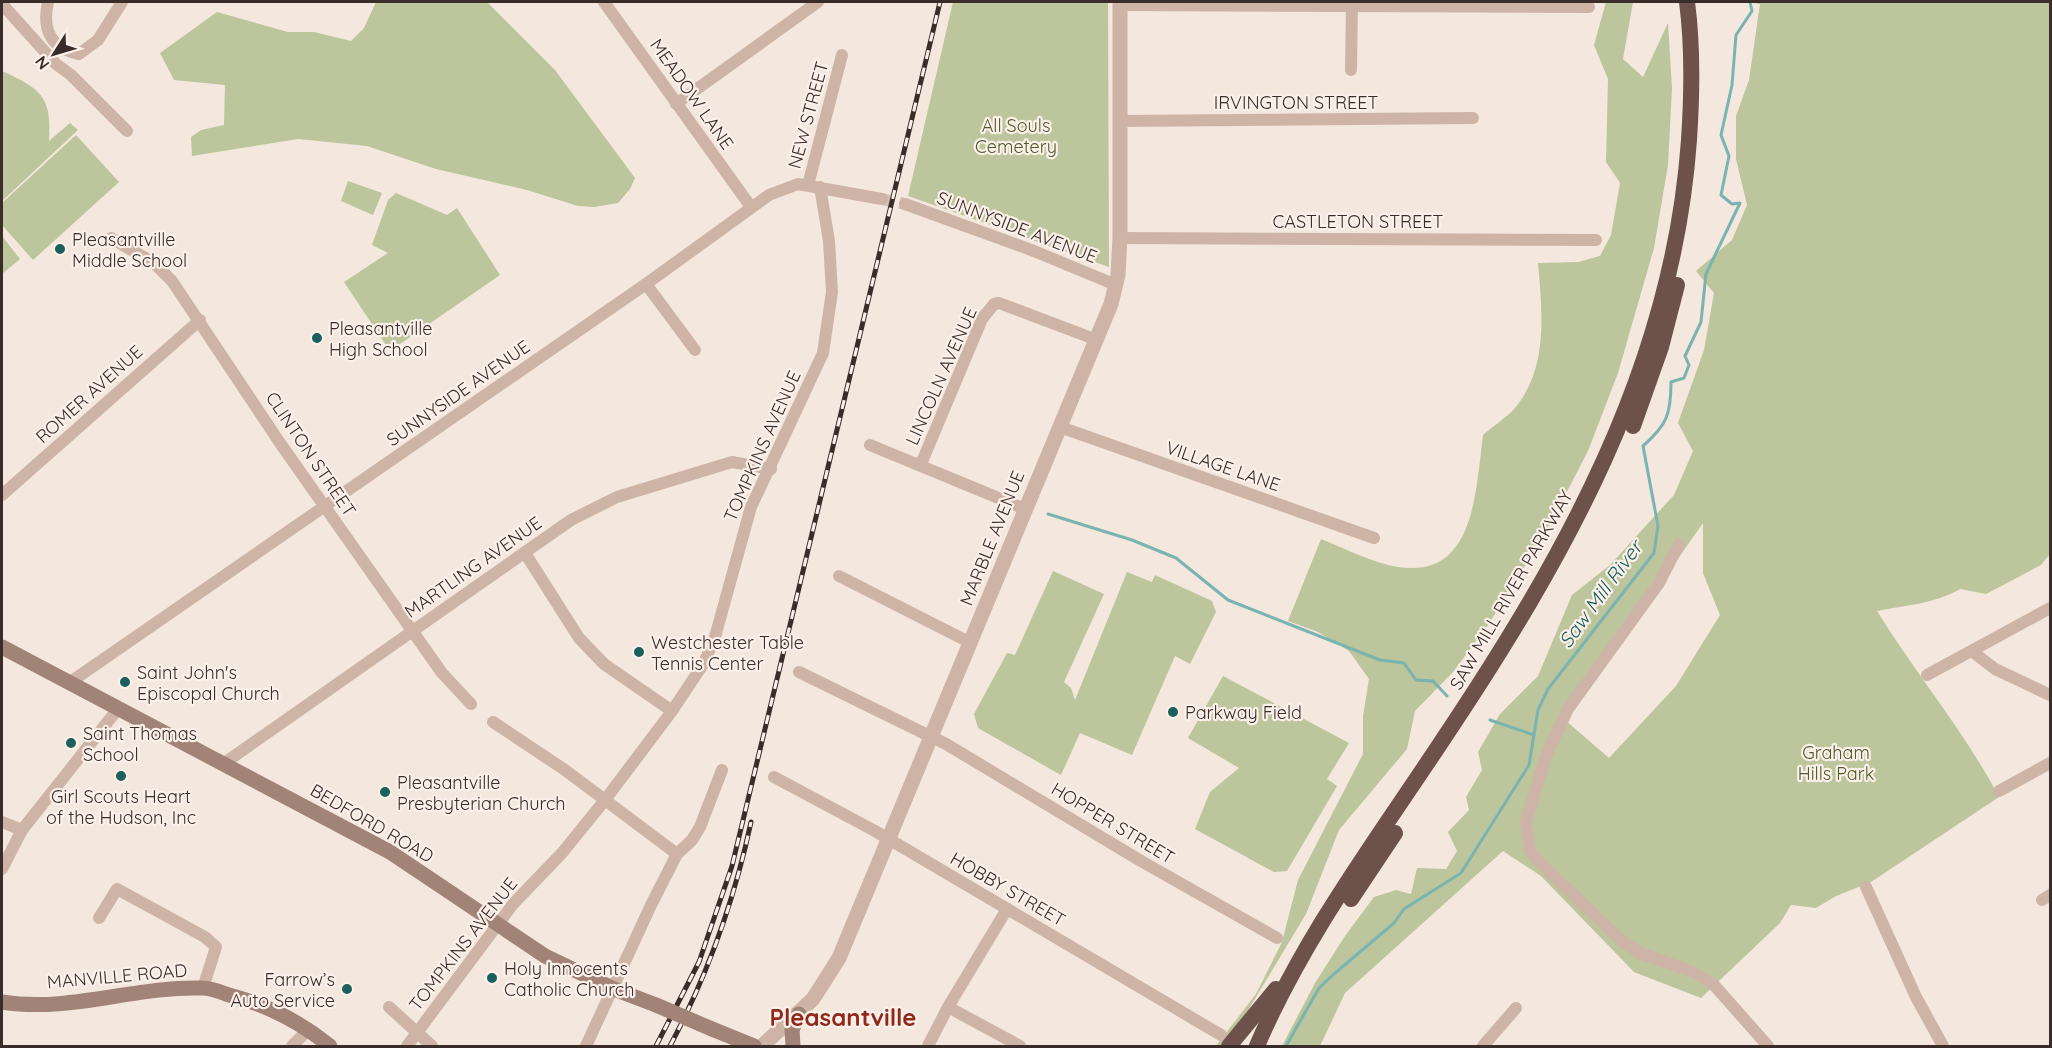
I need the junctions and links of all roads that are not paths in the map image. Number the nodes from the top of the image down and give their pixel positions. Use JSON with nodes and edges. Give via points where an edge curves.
{"nodes":[{"id":1,"x":48,"y":2,"type":"edge"},
{"id":2,"x":122,"y":2,"type":"edge"},
{"id":3,"x":133,"y":2,"type":"edge"},
{"id":4,"x":604,"y":2,"type":"edge"},
{"id":5,"x":818,"y":2,"type":"edge"},
{"id":6,"x":1687,"y":2,"type":"edge"},
{"id":7,"x":1699,"y":2,"type":"edge"},
{"id":8,"x":1120,"y":3,"type":"edge"},
{"id":9,"x":2,"y":4,"type":"edge"},
{"id":10,"x":1352,"y":4,"type":"edge"},
{"id":11,"x":1588,"y":7,"type":"dead end"},
{"id":12,"x":112,"y":16,"type":"junction"},
{"id":13,"x":842,"y":56,"type":"dead end"},
{"id":14,"x":1352,"y":70,"type":"dead end"},
{"id":15,"x":676,"y":104,"type":"junction"},
{"id":16,"x":1473,"y":118,"type":"dead end"},
{"id":17,"x":1119,"y":121,"type":"junction"},
{"id":18,"x":127,"y":131,"type":"dead end"},
{"id":19,"x":814,"y":186,"type":"junction"},
{"id":20,"x":882,"y":199,"type":"tunnel mouth"},
{"id":21,"x":906,"y":204,"type":"tunnel mouth"},
{"id":22,"x":751,"y":207,"type":"junction"},
{"id":23,"x":111,"y":238,"type":"dead end"},
{"id":24,"x":1120,"y":238,"type":"junction"},
{"id":25,"x":1596,"y":240,"type":"dead end"},
{"id":26,"x":646,"y":284,"type":"junction"},
{"id":27,"x":1116,"y":285,"type":"junction"},
{"id":28,"x":200,"y":320,"type":"junction"},
{"id":29,"x":1097,"y":340,"type":"junction"},
{"id":30,"x":695,"y":350,"type":"dead end"},
{"id":31,"x":1060,"y":427,"type":"junction"},
{"id":32,"x":870,"y":445,"type":"dead end"},
{"id":33,"x":921,"y":464,"type":"junction"},
{"id":34,"x":771,"y":469,"type":"junction"},
{"id":35,"x":2,"y":495,"type":"edge"},
{"id":36,"x":325,"y":507,"type":"junction"},
{"id":37,"x":1025,"y":509,"type":"junction"},
{"id":38,"x":1374,"y":538,"type":"dead end"},
{"id":39,"x":1679,"y":544,"type":"dead end"},
{"id":40,"x":525,"y":553,"type":"junction"},
{"id":41,"x":839,"y":576,"type":"dead end"},
{"id":42,"x":2050,"y":608,"type":"edge"},
{"id":43,"x":412,"y":631,"type":"junction"},
{"id":44,"x":970,"y":643,"type":"junction"},
{"id":45,"x":2,"y":647,"type":"edge"},
{"id":46,"x":1973,"y":652,"type":"junction"},
{"id":47,"x":799,"y":672,"type":"dead end"},
{"id":48,"x":1927,"y":675,"type":"dead end"},
{"id":49,"x":69,"y":683,"type":"junction"},
{"id":50,"x":2050,"y":696,"type":"edge"},
{"id":51,"x":471,"y":704,"type":"dead end"},
{"id":52,"x":117,"y":710,"type":"junction"},
{"id":53,"x":672,"y":711,"type":"junction"},
{"id":54,"x":493,"y":722,"type":"dead end"},
{"id":55,"x":932,"y":737,"type":"junction"},
{"id":56,"x":2050,"y":763,"type":"edge"},
{"id":57,"x":224,"y":764,"type":"junction"},
{"id":58,"x":722,"y":770,"type":"dead end"},
{"id":59,"x":774,"y":777,"type":"dead end"},
{"id":60,"x":1999,"y":791,"type":"dead end"},
{"id":61,"x":604,"y":800,"type":"junction"},
{"id":62,"x":2,"y":822,"type":"edge"},
{"id":63,"x":22,"y":830,"type":"junction"},
{"id":64,"x":889,"y":839,"type":"junction"},
{"id":65,"x":677,"y":854,"type":"junction"},
{"id":66,"x":2,"y":869,"type":"edge"},
{"id":67,"x":1866,"y":887,"type":"dead end"},
{"id":68,"x":1007,"y":909,"type":"junction"},
{"id":69,"x":99,"y":918,"type":"dead end"},
{"id":70,"x":497,"y":924,"type":"junction"},
{"id":71,"x":1277,"y":938,"type":"dead end"},
{"id":72,"x":1304,"y":953,"type":"junction"},
{"id":73,"x":203,"y":988,"type":"junction"},
{"id":74,"x":614,"y":989,"type":"junction"},
{"id":75,"x":2,"y":1002,"type":"edge"},
{"id":76,"x":389,"y":1007,"type":"dead end"},
{"id":77,"x":948,"y":1007,"type":"junction"},
{"id":78,"x":1516,"y":1008,"type":"dead end"},
{"id":79,"x":799,"y":1014,"type":"junction"},
{"id":80,"x":309,"y":1029,"type":"junction"},
{"id":81,"x":417,"y":1032,"type":"junction"},
{"id":82,"x":1225,"y":1041,"type":"edge"},
{"id":83,"x":292,"y":1047,"type":"edge"},
{"id":84,"x":330,"y":1047,"type":"edge"},
{"id":85,"x":407,"y":1047,"type":"edge"},
{"id":86,"x":432,"y":1047,"type":"edge"},
{"id":87,"x":586,"y":1047,"type":"edge"},
{"id":88,"x":754,"y":1047,"type":"edge"},
{"id":89,"x":762,"y":1047,"type":"edge"},
{"id":90,"x":793,"y":1047,"type":"edge"},
{"id":91,"x":928,"y":1047,"type":"edge"},
{"id":92,"x":1020,"y":1047,"type":"edge"},
{"id":93,"x":1257,"y":1047,"type":"edge"},
{"id":94,"x":1269,"y":1047,"type":"edge"},
{"id":95,"x":1483,"y":1047,"type":"edge"},
{"id":96,"x":1768,"y":1047,"type":"edge"},
{"id":97,"x":1943,"y":1047,"type":"edge"}],
"edges":[{"from":1,"to":12,"type":"street","via":[[46,31],[67,52],[79,54],[89,49]]},
{"from":2,"to":12,"type":"street"},
{"from":3,"to":12,"type":"street"},
{"from":4,"to":15,"type":"street","name":"MEADOW LANE"},
{"from":5,"to":15,"type":"street"},
{"from":6,"to":72,"type":"highway","name":"SAW MILL RIVER PARKWAY","via":[[1691,89],[1683,198],[1660,308],[1626,413],[1580,514],[1526,611]]},
{"from":7,"to":94,"type":"highway","name":"SAW MILL RIVER PARKWAY","via":[[1701,112],[1690,222],[1661,347],[1627,442],[1537,614],[1321,947]]},
{"from":8,"to":10,"type":"street"},
{"from":8,"to":17,"type":"street","name":"MARBLE AVENUE"},
{"from":9,"to":18,"type":"street","via":[[56,64]]},
{"from":10,"to":11,"type":"street"},
{"from":10,"to":14,"type":"street"},
{"from":13,"to":19,"type":"street","name":"NEW STREET"},
{"from":15,"to":22,"type":"street","name":"MEADOW LANE"},
{"from":16,"to":17,"type":"street","name":"IRVINGTON STREET"},
{"from":17,"to":24,"type":"street","name":"MARBLE AVENUE"},
{"from":19,"to":20,"type":"street","name":"SUNNYSIDE AVENUE"},
{"from":19,"to":22,"type":"street","name":"SUNNYSIDE AVENUE","via":[[790,185]]},
{"from":19,"to":34,"type":"street","name":"TOMPKINS AVENUE","via":[[829,241],[832,292],[828,326],[823,353]]},
{"from":21,"to":27,"type":"street","name":"SUNNYSIDE AVENUE"},
{"from":22,"to":26,"type":"street","name":"SUNNYSIDE AVENUE"},
{"from":23,"to":28,"type":"street","name":"CLINTON STREET","via":[[154,262]]},
{"from":24,"to":25,"type":"street","name":"CASTLETON STREET"},
{"from":24,"to":27,"type":"street","name":"MARBLE AVENUE"},
{"from":26,"to":30,"type":"street"},
{"from":26,"to":36,"type":"street","name":"SUNNYSIDE AVENUE"},
{"from":27,"to":29,"type":"street","name":"MARBLE AVENUE"},
{"from":28,"to":35,"type":"street","name":"ROMER AVENUE"},
{"from":28,"to":36,"type":"street","name":"CLINTON STREET"},
{"from":29,"to":31,"type":"street","name":"MARBLE AVENUE"},
{"from":29,"to":33,"type":"street","name":"LINCOLN AVENUE","via":[[994,304],[982,320]]},
{"from":31,"to":37,"type":"street","name":"MARBLE AVENUE"},
{"from":31,"to":38,"type":"street","name":"VILLAGE LANE"},
{"from":32,"to":33,"type":"street"},
{"from":33,"to":37,"type":"street"},
{"from":34,"to":40,"type":"street","name":"MARTLING AVENUE","via":[[732,462],[617,497],[571,520]]},
{"from":34,"to":53,"type":"street","name":"TOMPKINS AVENUE","via":[[748,516],[715,637],[704,663]]},
{"from":36,"to":43,"type":"street","name":"CLINTON STREET"},
{"from":36,"to":49,"type":"street","name":"SUNNYSIDE AVENUE"},
{"from":37,"to":44,"type":"street","name":"MARBLE AVENUE"},
{"from":39,"to":96,"type":"street","via":[[1659,583],[1568,710],[1546,756],[1526,822],[1526,836],[1537,860],[1623,942],[1714,985]]},
{"from":40,"to":43,"type":"street","name":"MARTLING AVENUE"},
{"from":40,"to":53,"type":"street","via":[[579,638],[604,664]]},
{"from":41,"to":44,"type":"street"},
{"from":42,"to":46,"type":"street"},
{"from":43,"to":51,"type":"street","name":"CLINTON STREET","via":[[442,673]]},
{"from":43,"to":57,"type":"street","name":"MARTLING AVENUE"},
{"from":44,"to":55,"type":"street","name":"MARBLE AVENUE"},
{"from":45,"to":49,"type":"main road","name":"BEDFORD ROAD"},
{"from":46,"to":48,"type":"street"},
{"from":46,"to":50,"type":"street","via":[[1995,669]]},
{"from":47,"to":55,"type":"street","name":"HOPPER STREET"},
{"from":49,"to":52,"type":"main road","name":"BEDFORD ROAD"},
{"from":52,"to":57,"type":"main road","name":"BEDFORD ROAD"},
{"from":52,"to":63,"type":"street"},
{"from":53,"to":61,"type":"street","name":"TOMPKINS AVENUE"},
{"from":54,"to":61,"type":"street"},
{"from":55,"to":64,"type":"street","name":"MARBLE AVENUE"},
{"from":55,"to":71,"type":"street","name":"HOPPER STREET"},
{"from":56,"to":60,"type":"street"},
{"from":57,"to":70,"type":"main road","name":"BEDFORD ROAD","via":[[390,852]]},
{"from":58,"to":65,"type":"street","via":[[700,826]]},
{"from":59,"to":64,"type":"street","name":"HOBBY STREET"},
{"from":61,"to":65,"type":"street"},
{"from":61,"to":70,"type":"street","name":"TOMPKINS AVENUE"},
{"from":62,"to":63,"type":"street"},
{"from":63,"to":66,"type":"street"},
{"from":64,"to":68,"type":"street","name":"HOBBY STREET"},
{"from":64,"to":79,"type":"street","name":"MARBLE AVENUE","via":[[836,966]]},
{"from":65,"to":74,"type":"street"},
{"from":67,"to":97,"type":"street"},
{"from":68,"to":77,"type":"street"},
{"from":68,"to":82,"type":"street","name":"HOBBY STREET"},
{"from":69,"to":73,"type":"street","via":[[117,889],[205,937],[216,947]]},
{"from":70,"to":74,"type":"main road","name":"BEDFORD ROAD","via":[[545,956]]},
{"from":70,"to":81,"type":"street","name":"TOMPKINS AVENUE"},
{"from":72,"to":82,"type":"highway"},
{"from":72,"to":93,"type":"highway","name":"SAW MILL RIVER PARKWAY"},
{"from":73,"to":75,"type":"main road","name":"MANVILLE ROAD","via":[[74,1003]]},
{"from":73,"to":80,"type":"main road","name":"MANVILLE ROAD","via":[[257,1002]]},
{"from":74,"to":87,"type":"street"},
{"from":74,"to":88,"type":"main road","name":"BEDFORD ROAD","bridge":true},
{"from":76,"to":81,"type":"street"},
{"from":77,"to":91,"type":"street"},
{"from":77,"to":92,"type":"street"},
{"from":78,"to":95,"type":"street"},
{"from":79,"to":89,"type":"street","name":"MARBLE AVENUE"},
{"from":79,"to":90,"type":"main road","via":[[792,1030]]},
{"from":80,"to":83,"type":"street"},
{"from":80,"to":84,"type":"main road","name":"MANVILLE ROAD"},
{"from":81,"to":85,"type":"street","name":"TOMPKINS AVENUE"},
{"from":81,"to":86,"type":"street"}]}
